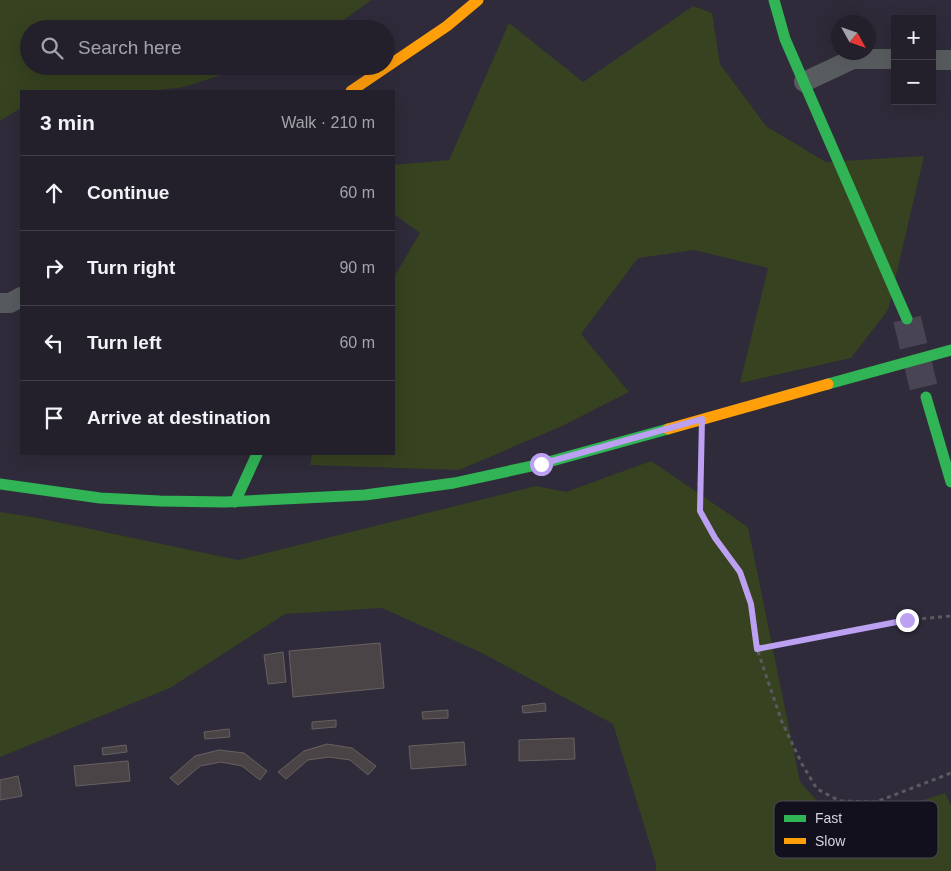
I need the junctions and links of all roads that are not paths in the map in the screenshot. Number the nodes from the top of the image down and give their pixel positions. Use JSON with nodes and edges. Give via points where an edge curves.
{"nodes":[{"id":1,"x":478,"y":0,"type":"edge"},
{"id":2,"x":774,"y":0,"type":"edge"},
{"id":3,"x":891,"y":59,"type":"edge"},
{"id":4,"x":936,"y":60,"type":"edge"},
{"id":5,"x":951,"y":60,"type":"edge"},
{"id":6,"x":395,"y":61,"type":"edge"},
{"id":7,"x":375,"y":75,"type":"edge"},
{"id":8,"x":804,"y":82,"type":"junction"},
{"id":9,"x":352,"y":90,"type":"edge"},
{"id":10,"x":20,"y":298,"type":"edge"},
{"id":11,"x":0,"y":303,"type":"edge"},
{"id":12,"x":907,"y":319,"type":"tunnel mouth"},
{"id":13,"x":951,"y":350,"type":"edge"},
{"id":14,"x":926,"y":397,"type":"tunnel mouth"},
{"id":15,"x":258,"y":455,"type":"edge"},
{"id":16,"x":951,"y":482,"type":"edge"},
{"id":17,"x":0,"y":484,"type":"edge"},
{"id":18,"x":234,"y":502,"type":"junction"}],
"edges":[{"from":1,"to":6,"type":"street","via":[[447,26]]},
{"from":2,"to":8,"type":"street","via":[[785,39]]},
{"from":3,"to":8,"type":"street","via":[[853,59]]},
{"from":4,"to":5,"type":"street"},
{"from":7,"to":9,"type":"street"},
{"from":8,"to":12,"type":"street"},
{"from":10,"to":11,"type":"street","via":[[10,303]]},
{"from":13,"to":18,"type":"street","via":[[541,464],[454,483],[365,495]]},
{"from":14,"to":16,"type":"street"},
{"from":15,"to":18,"type":"street"},
{"from":17,"to":18,"type":"street","via":[[100,498]]}]}
